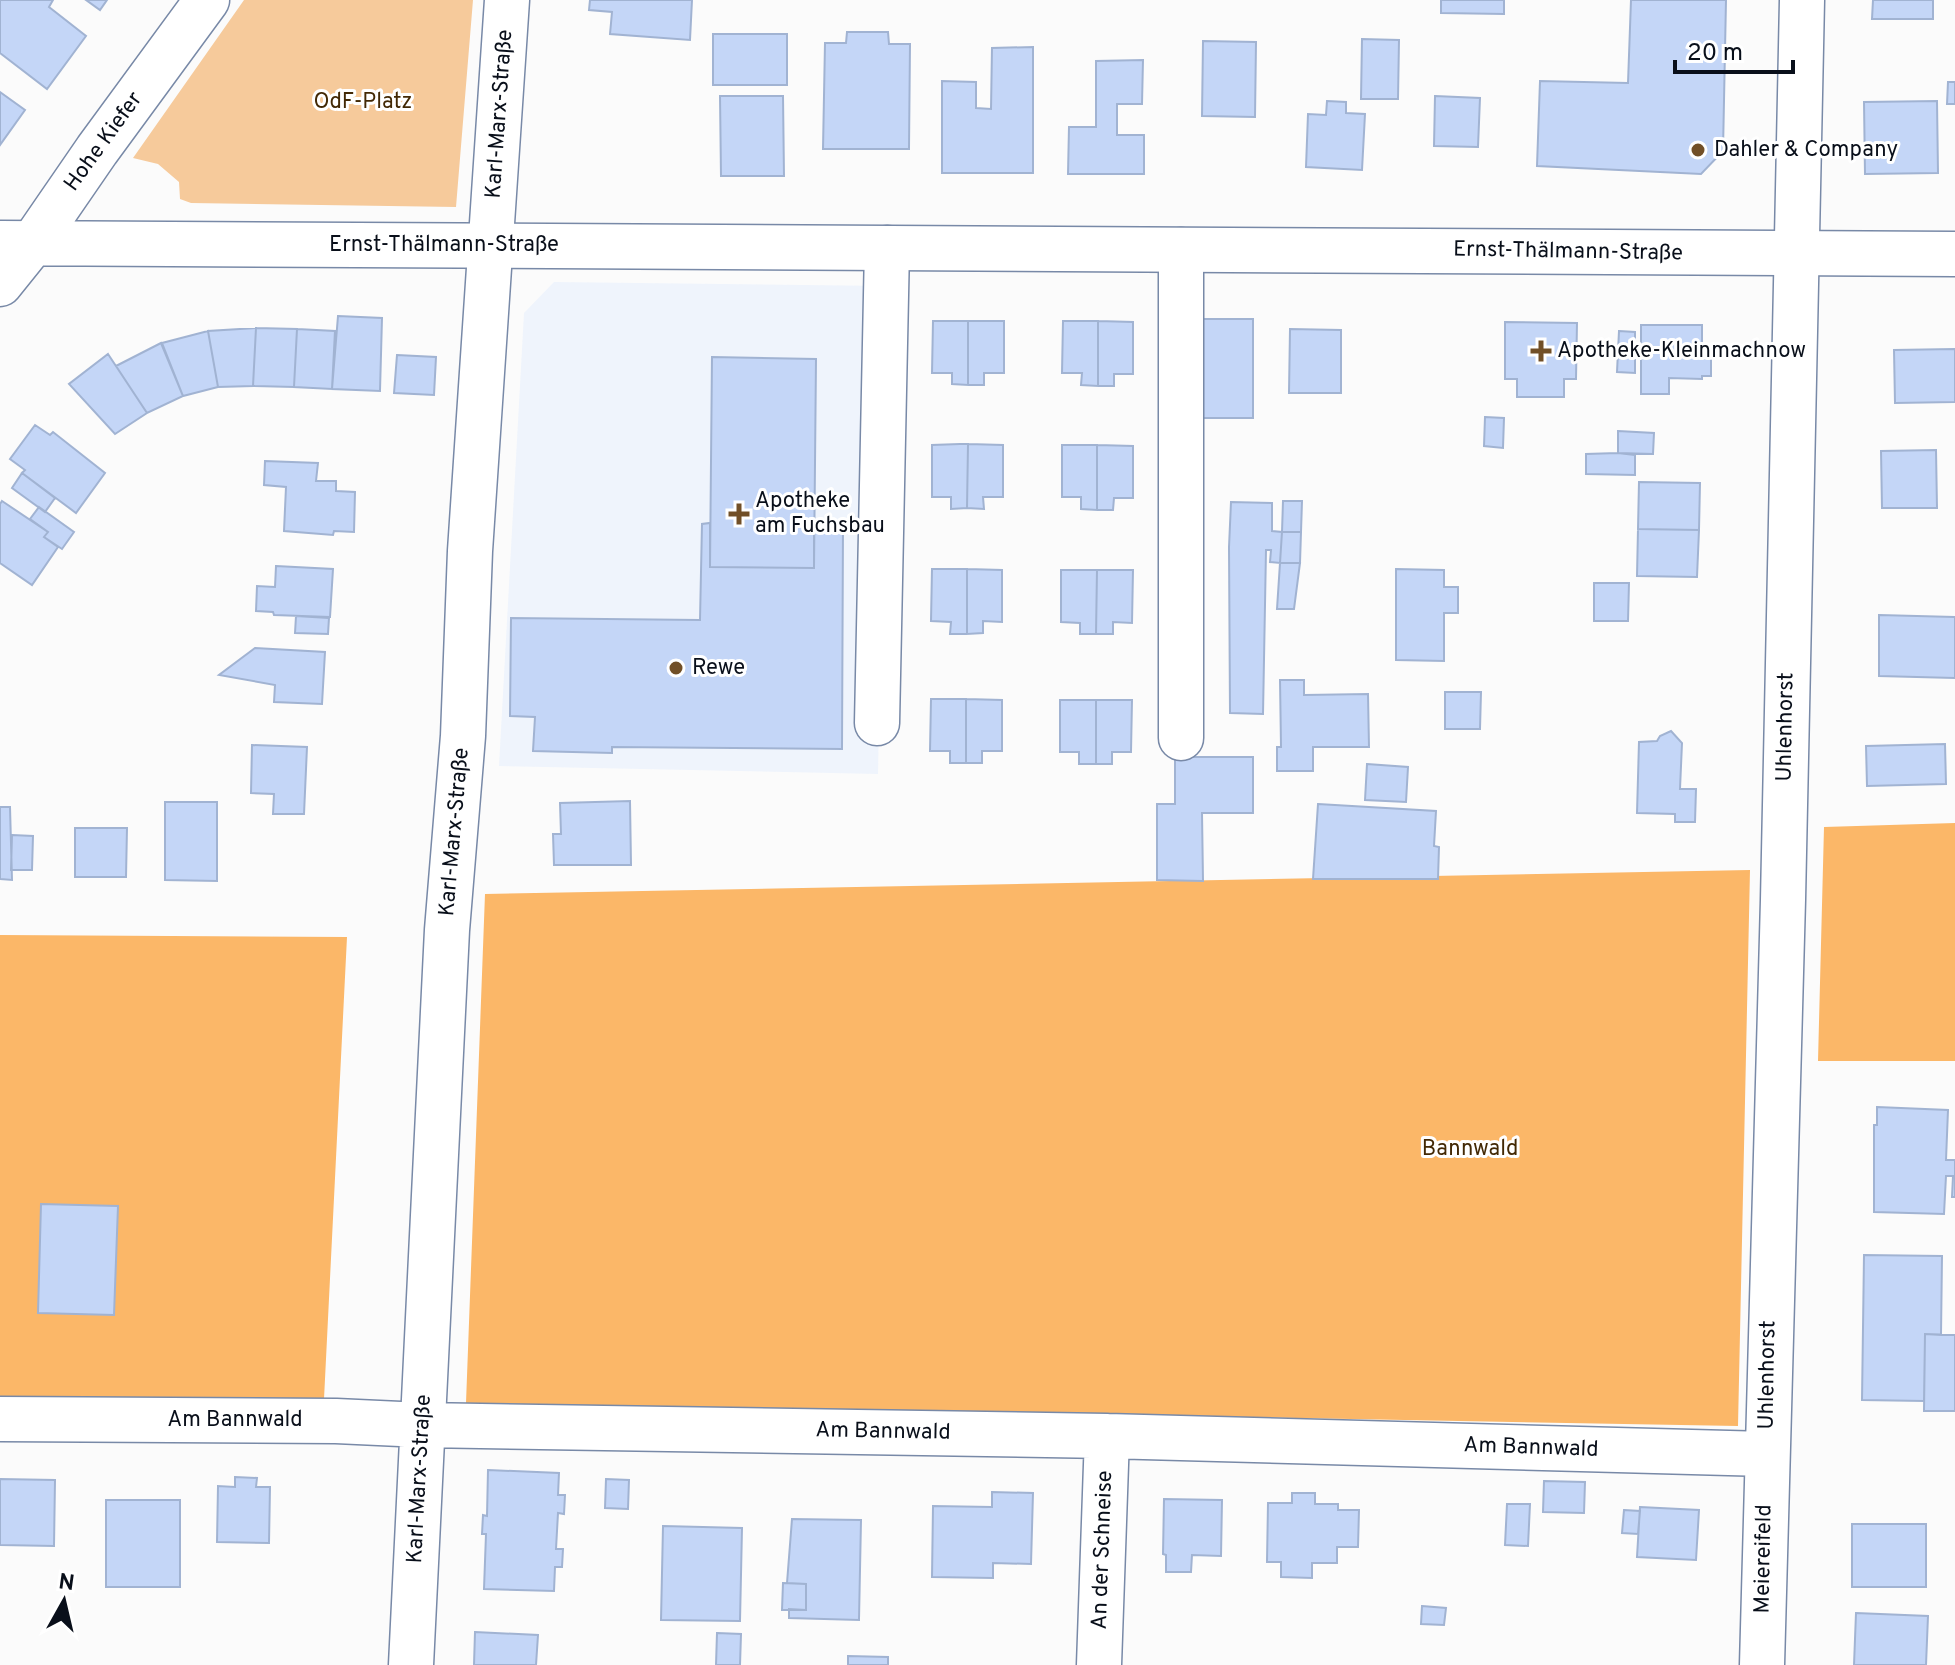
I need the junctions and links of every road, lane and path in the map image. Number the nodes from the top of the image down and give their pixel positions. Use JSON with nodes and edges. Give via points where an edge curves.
{"nodes":[{"id":1,"x":207,"y":0,"type":"edge"},
{"id":2,"x":507,"y":0,"type":"edge"},
{"id":3,"x":1802,"y":0,"type":"edge"},
{"id":4,"x":16,"y":243,"type":"edge"},
{"id":5,"x":491,"y":246,"type":"junction"},
{"id":6,"x":887,"y":248,"type":"junction"},
{"id":7,"x":1181,"y":250,"type":"junction"},
{"id":8,"x":1795,"y":253,"type":"junction"},
{"id":9,"x":1955,"y":254,"type":"edge"},
{"id":10,"x":0,"y":284,"type":"edge"},
{"id":11,"x":877,"y":723,"type":"dead end"},
{"id":12,"x":1181,"y":738,"type":"dead end"},
{"id":13,"x":0,"y":1419,"type":"edge"},
{"id":14,"x":422,"y":1425,"type":"junction"},
{"id":15,"x":1107,"y":1436,"type":"junction"},
{"id":16,"x":1766,"y":1454,"type":"junction"},
{"id":17,"x":411,"y":1665,"type":"edge"},
{"id":18,"x":1099,"y":1665,"type":"edge"},
{"id":19,"x":1762,"y":1665,"type":"edge"}],
"edges":[{"from":1,"to":4,"type":"street","name":"Hohe Kiefer","via":[[97,150]]},
{"from":2,"to":5,"type":"street","name":"Karl-Marx-Straße"},
{"from":3,"to":8,"type":"street","name":"Uhlenhorst"},
{"from":4,"to":5,"type":"street","name":"Ernst-Thälmann-Straße"},
{"from":4,"to":10,"type":"street","name":"Hohe Kiefer"},
{"from":5,"to":6,"type":"street","name":"Ernst-Thälmann-Straße"},
{"from":5,"to":14,"type":"street","name":"Karl-Marx-Straße"},
{"from":6,"to":7,"type":"street","name":"Ernst-Thälmann-Straße"},
{"from":6,"to":11,"type":"street"},
{"from":7,"to":8,"type":"street","name":"Ernst-Thälmann-Straße"},
{"from":7,"to":12,"type":"street"},
{"from":8,"to":9,"type":"street","name":"Ernst-Thälmann-Straße"},
{"from":8,"to":16,"type":"street","name":"Uhlenhorst"},
{"from":13,"to":14,"type":"street","name":"Am Bannwald"},
{"from":14,"to":15,"type":"street","name":"Am Bannwald"},
{"from":14,"to":17,"type":"street","name":"Karl-Marx-Straße"},
{"from":15,"to":16,"type":"street","name":"Am Bannwald"},
{"from":15,"to":18,"type":"street","name":"An der Schneise"},
{"from":16,"to":19,"type":"street","name":"Meiereifeld"}]}
